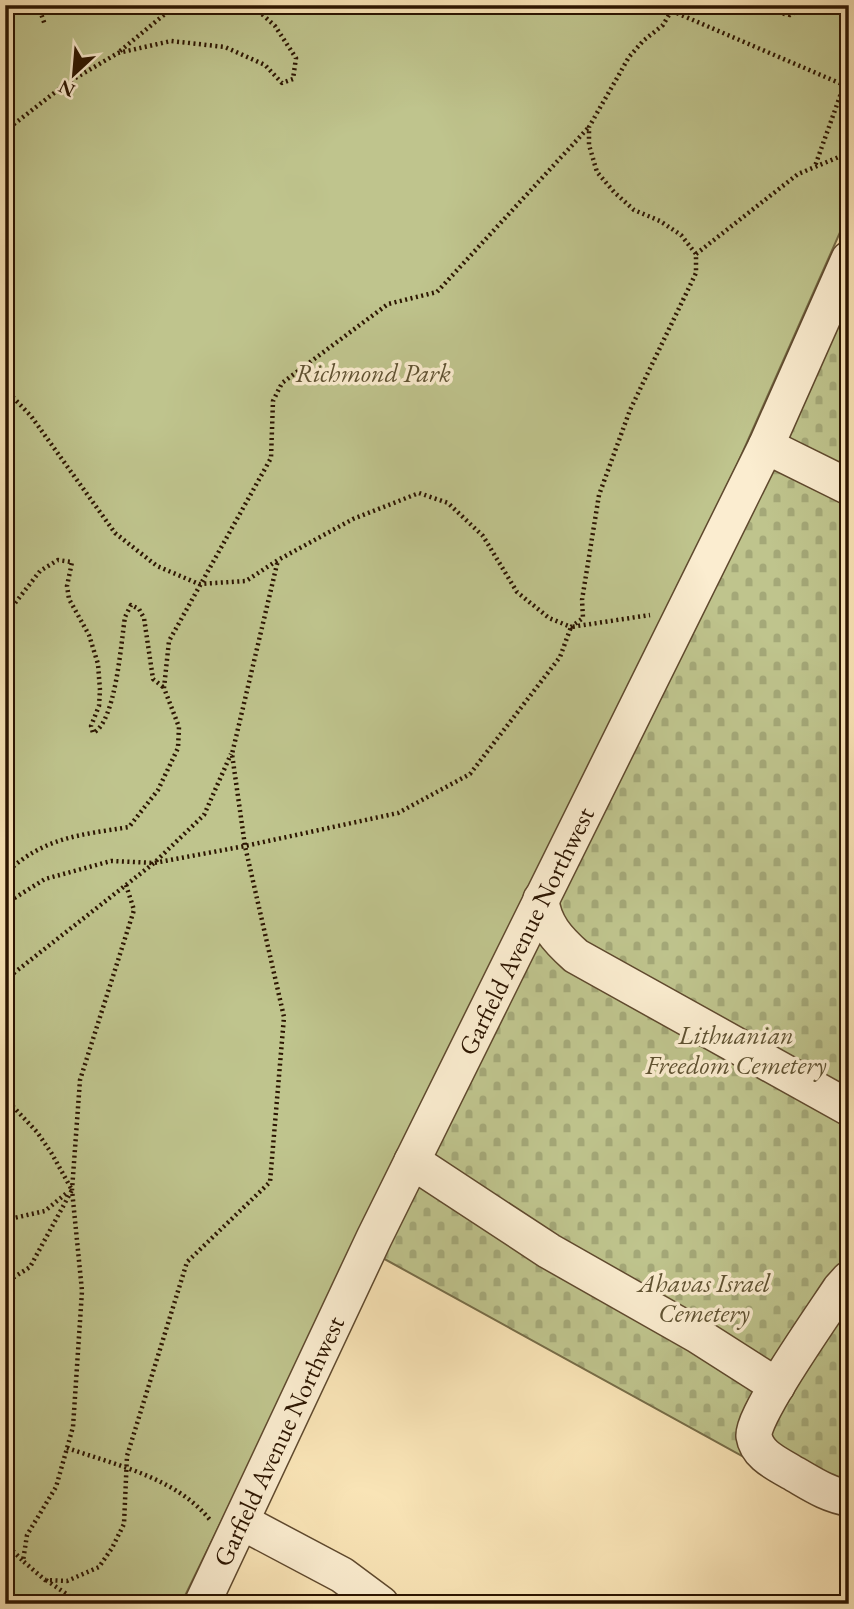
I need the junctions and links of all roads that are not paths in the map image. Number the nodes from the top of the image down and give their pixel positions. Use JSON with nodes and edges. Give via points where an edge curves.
{"nodes":[{"id":1,"x":849,"y":259,"type":"edge"},
{"id":2,"x":766,"y":446,"type":"junction"},
{"id":3,"x":849,"y":487,"type":"edge"},
{"id":4,"x":541,"y":899,"type":"junction"},
{"id":5,"x":849,"y":1108,"type":"edge"},
{"id":6,"x":412,"y":1161,"type":"junction"},
{"id":7,"x":849,"y":1279,"type":"edge"},
{"id":8,"x":778,"y":1386,"type":"junction"},
{"id":9,"x":849,"y":1498,"type":"edge"},
{"id":10,"x":236,"y":1533,"type":"junction"},
{"id":11,"x":202,"y":1604,"type":"edge"},
{"id":12,"x":381,"y":1604,"type":"edge"}],
"edges":[{"from":1,"to":2,"type":"street","name":"Garfield Avenue Northwest"},
{"from":2,"to":3,"type":"street"},
{"from":2,"to":4,"type":"street","name":"Garfield Avenue Northwest"},
{"from":4,"to":5,"type":"street","via":[[552,930],[576,956]]},
{"from":4,"to":6,"type":"street","name":"Garfield Avenue Northwest"},
{"from":6,"to":8,"type":"street","via":[[549,1251]]},
{"from":6,"to":10,"type":"street","name":"Garfield Avenue Northwest"},
{"from":7,"to":8,"type":"street"},
{"from":8,"to":9,"type":"street","via":[[755,1426],[761,1452],[828,1493]]},
{"from":10,"to":11,"type":"street","name":"Garfield Avenue Northwest"},
{"from":10,"to":12,"type":"street","via":[[342,1575]]}]}
